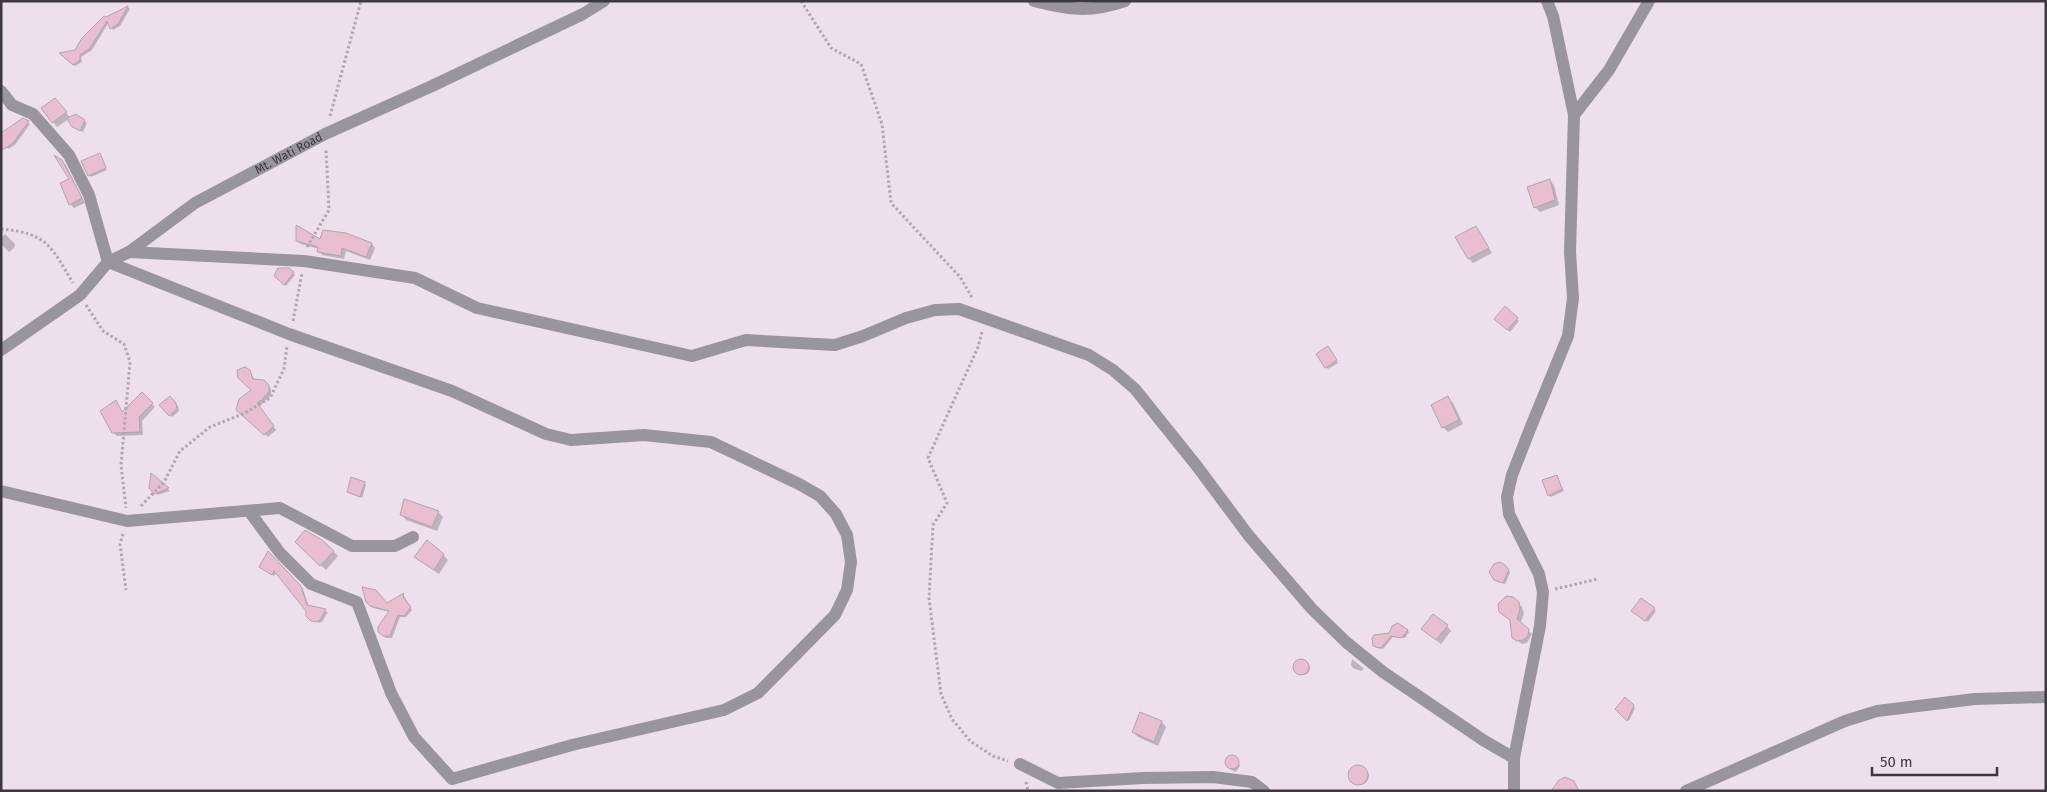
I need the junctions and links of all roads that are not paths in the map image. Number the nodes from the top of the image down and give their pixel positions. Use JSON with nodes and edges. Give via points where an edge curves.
{"nodes":[{"id":1,"x":604,"y":1,"type":"edge"},
{"id":2,"x":1034,"y":1,"type":"edge"},
{"id":3,"x":1125,"y":1,"type":"edge"},
{"id":4,"x":1547,"y":1,"type":"edge"},
{"id":5,"x":1649,"y":1,"type":"edge"},
{"id":6,"x":1,"y":91,"type":"edge"},
{"id":7,"x":1574,"y":116,"type":"junction"},
{"id":8,"x":129,"y":252,"type":"junction"},
{"id":9,"x":108,"y":262,"type":"junction"},
{"id":10,"x":1,"y":350,"type":"edge"},
{"id":11,"x":1,"y":491,"type":"edge"},
{"id":12,"x":249,"y":510,"type":"junction"},
{"id":13,"x":413,"y":537,"type":"dead end"},
{"id":14,"x":2046,"y":698,"type":"edge"},
{"id":15,"x":1514,"y":758,"type":"junction"},
{"id":16,"x":1020,"y":764,"type":"road end"},
{"id":17,"x":1264,"y":791,"type":"edge"},
{"id":18,"x":1514,"y":791,"type":"edge"},
{"id":19,"x":1686,"y":791,"type":"edge"}],
"edges":[{"from":1,"to":8,"type":"street","name":"Mt. Wati Road","via":[[450,78],[307,143],[194,203]]},
{"from":2,"to":3,"type":"street","via":[[1066,10],[1105,8]]},
{"from":4,"to":7,"type":"street"},
{"from":5,"to":7,"type":"street","via":[[1609,70]]},
{"from":6,"to":9,"type":"street","via":[[12,105],[33,114],[69,155],[90,195]]},
{"from":7,"to":15,"type":"street","via":[[1570,252],[1572,317],[1568,336],[1512,475],[1507,497],[1509,514],[1539,574],[1543,592],[1540,626]]},
{"from":8,"to":9,"type":"street","name":"Mt. Wati Road"},
{"from":8,"to":15,"type":"street","via":[[304,261],[416,278],[477,308],[692,356],[746,340],[835,345],[906,318],[935,310],[959,309],[1089,355],[1135,389],[1254,543],[1346,642],[1383,672]]},
{"from":9,"to":10,"type":"street","name":"Mt. Wati Road","via":[[80,295]]},
{"from":9,"to":12,"type":"street","via":[[289,334],[452,391],[546,434],[571,440],[644,435],[711,442],[820,496],[836,514],[847,535],[850,562],[847,590],[835,615],[758,693],[724,710],[572,745],[452,779],[414,738],[391,693],[357,602],[311,584],[280,553]]},
{"from":11,"to":12,"type":"street","via":[[127,521]]},
{"from":12,"to":13,"type":"street","via":[[280,508],[352,546],[395,546]]},
{"from":14,"to":19,"type":"street","via":[[1975,699],[1877,712],[1845,721]]},
{"from":15,"to":18,"type":"street"},
{"from":16,"to":17,"type":"street","via":[[1058,783],[1213,777],[1252,782]]}]}
